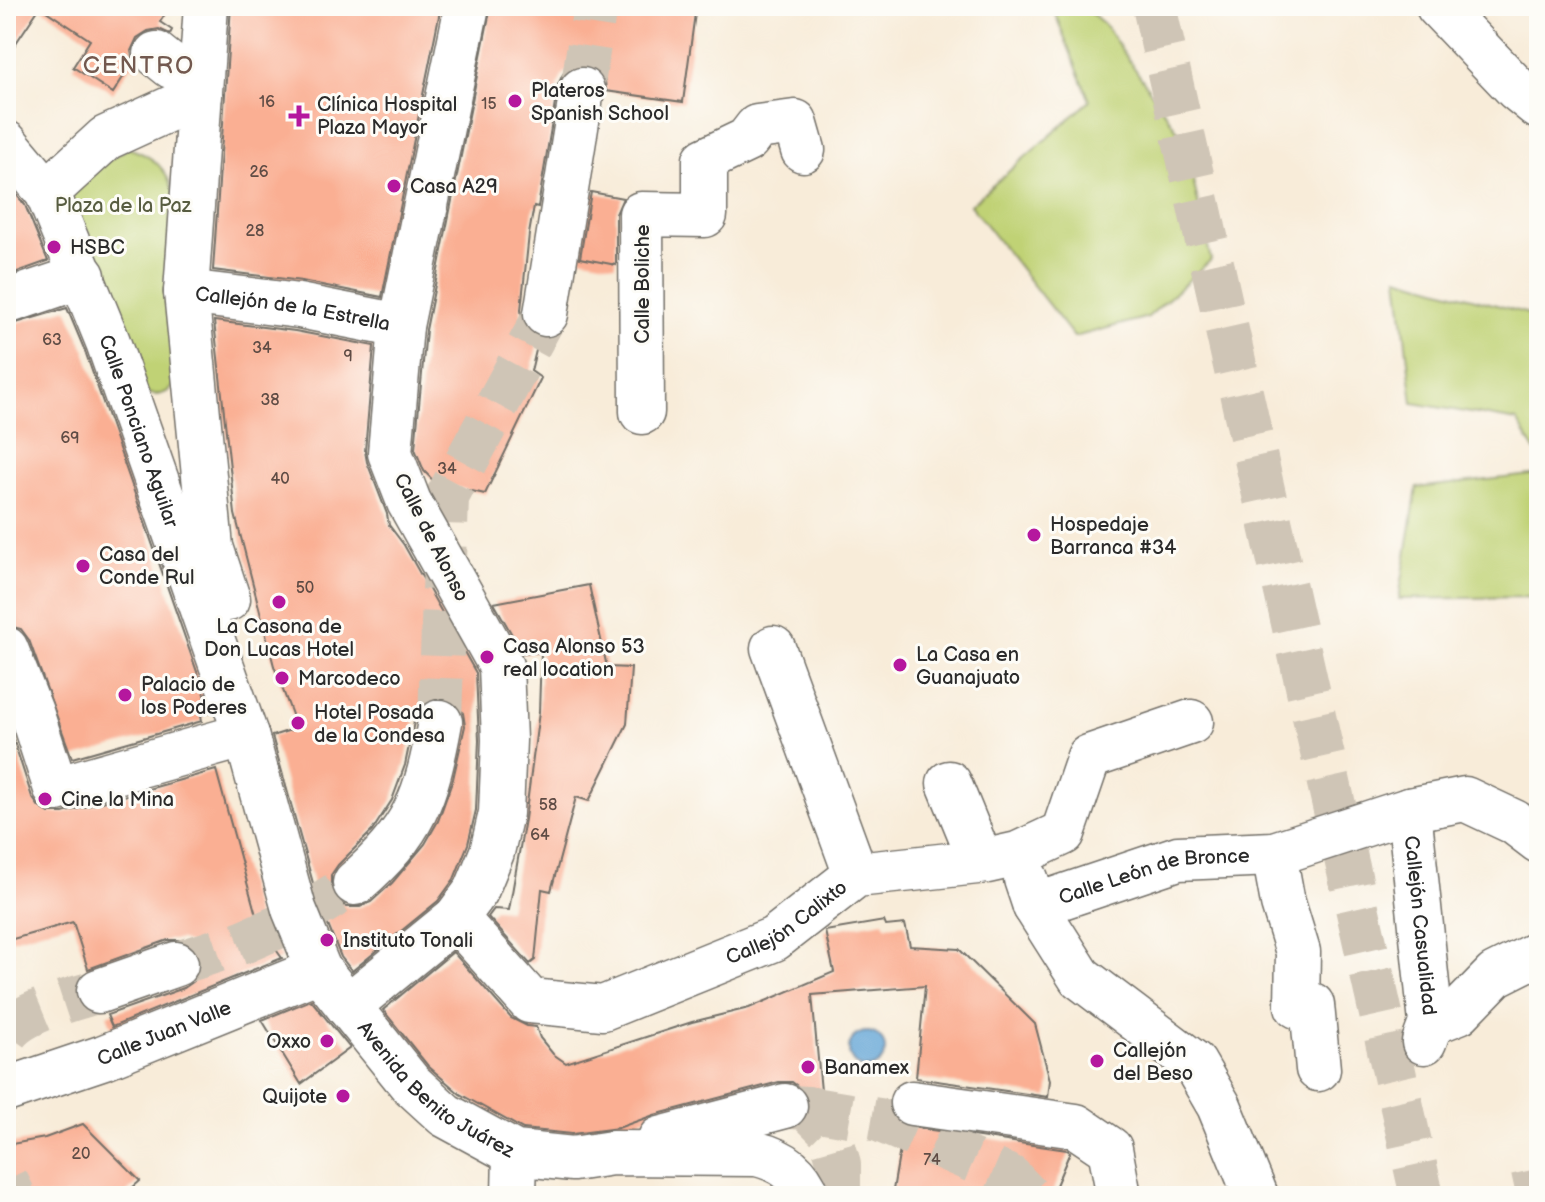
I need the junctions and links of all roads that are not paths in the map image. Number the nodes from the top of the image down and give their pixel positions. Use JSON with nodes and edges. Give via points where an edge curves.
{"nodes":[{"id":1,"x":206,"y":6,"type":"edge"},
{"id":2,"x":467,"y":6,"type":"edge"},
{"id":3,"x":1438,"y":6,"type":"edge"},
{"id":4,"x":176,"y":72,"type":"junction"},
{"id":5,"x":582,"y":90,"type":"tunnel mouth"},
{"id":6,"x":1539,"y":107,"type":"edge"},
{"id":7,"x":6,"y":143,"type":"edge"},
{"id":8,"x":803,"y":150,"type":"dead end"},
{"id":9,"x":47,"y":192,"type":"junction"},
{"id":10,"x":83,"y":276,"type":"junction"},
{"id":11,"x":186,"y":292,"type":"junction"},
{"id":12,"x":6,"y":302,"type":"edge"},
{"id":13,"x":546,"y":314,"type":"tunnel mouth"},
{"id":14,"x":401,"y":326,"type":"junction"},
{"id":15,"x":642,"y":412,"type":"dead end"},
{"id":16,"x":773,"y":648,"type":"dead end"},
{"id":17,"x":6,"y":649,"type":"edge"},
{"id":18,"x":440,"y":722,"type":"tunnel mouth"},
{"id":19,"x":1191,"y":722,"type":"dead end"},
{"id":20,"x":258,"y":731,"type":"junction"},
{"id":21,"x":949,"y":783,"type":"dead end"},
{"id":22,"x":1409,"y":810,"type":"junction"},
{"id":23,"x":1539,"y":841,"type":"edge"},
{"id":24,"x":1274,"y":854,"type":"junction"},
{"id":25,"x":1000,"y":858,"type":"junction"},
{"id":26,"x":856,"y":875,"type":"junction"},
{"id":27,"x":355,"y":883,"type":"tunnel mouth"},
{"id":28,"x":1035,"y":906,"type":"junction"},
{"id":29,"x":456,"y":918,"type":"junction"},
{"id":30,"x":1539,"y":953,"type":"edge"},
{"id":31,"x":176,"y":964,"type":"tunnel mouth"},
{"id":32,"x":319,"y":970,"type":"junction"},
{"id":33,"x":99,"y":991,"type":"tunnel mouth"},
{"id":34,"x":348,"y":1006,"type":"junction"},
{"id":35,"x":1318,"y":1069,"type":"dead end"},
{"id":36,"x":6,"y":1090,"type":"edge"},
{"id":37,"x":912,"y":1103,"type":"dead end"},
{"id":38,"x":785,"y":1106,"type":"tunnel mouth"},
{"id":39,"x":515,"y":1153,"type":"junction"},
{"id":40,"x":612,"y":1153,"type":"junction"},
{"id":41,"x":514,"y":1196,"type":"edge"},
{"id":42,"x":808,"y":1196,"type":"edge"},
{"id":43,"x":1119,"y":1196,"type":"edge"},
{"id":44,"x":1256,"y":1196,"type":"edge"}],
"edges":[{"from":1,"to":4,"type":"street"},
{"from":2,"to":14,"type":"street","name":"Calle de Alonso"},
{"from":3,"to":6,"type":"street"},
{"from":4,"to":9,"type":"street"},
{"from":4,"to":11,"type":"street","via":[[194,144]]},
{"from":5,"to":13,"type":"street"},
{"from":7,"to":9,"type":"street","name":"Calle Ponciano Aguilar"},
{"from":8,"to":15,"type":"street","name":"Calle Boliche","via":[[795,122],[757,127],[747,140],[705,160],[705,215],[641,214]]},
{"from":9,"to":10,"type":"street","name":"Calle Ponciano Aguilar"},
{"from":10,"to":12,"type":"street"},
{"from":10,"to":20,"type":"street","name":"Calle Ponciano Aguilar"},
{"from":11,"to":14,"type":"street","name":"Callejón de la Estrella"},
{"from":11,"to":20,"type":"street","via":[[211,547]]},
{"from":14,"to":29,"type":"street","name":"Calle de Alonso","via":[[390,453],[409,502],[501,666],[501,813],[476,891]]},
{"from":16,"to":26,"type":"street"},
{"from":17,"to":20,"type":"street","via":[[56,789]]},
{"from":18,"to":27,"type":"street","via":[[415,812],[386,857]]},
{"from":19,"to":25,"type":"street","name":"Callejón Calixto","via":[[1089,757],[1063,833]]},
{"from":20,"to":32,"type":"street","name":"Avenida Benito Juárez","via":[[294,909]]},
{"from":21,"to":25,"type":"street"},
{"from":22,"to":23,"type":"street","name":"Calle León de Bronce","via":[[1469,781]]},
{"from":22,"to":24,"type":"street","name":"Calle León de Bronce"},
{"from":22,"to":30,"type":"street","name":"Callejón Casualidad","via":[[1427,1032],[1459,1012],[1495,975]]},
{"from":24,"to":28,"type":"street","name":"Calle León de Bronce","via":[[1178,858]]},
{"from":24,"to":35,"type":"street","via":[[1298,952],[1297,1006],[1312,1005]]},
{"from":25,"to":26,"type":"street","name":"Callejón Calixto"},
{"from":25,"to":28,"type":"street"},
{"from":26,"to":29,"type":"street","name":"Callejón Calixto","via":[[774,939],[603,1008],[530,1001]]},
{"from":28,"to":44,"type":"street","via":[[1080,977],[1194,1063],[1219,1106]]},
{"from":29,"to":34,"type":"street","name":"Calle de Alonso"},
{"from":31,"to":33,"type":"street"},
{"from":32,"to":34,"type":"street","name":"Avenida Benito Juárez"},
{"from":32,"to":36,"type":"street","name":"Calle Juan Valle","via":[[104,1057]]},
{"from":34,"to":39,"type":"street","name":"Avenida Benito Juárez","via":[[410,1083],[445,1115]]},
{"from":37,"to":43,"type":"street","via":[[1076,1126],[1110,1149]]},
{"from":38,"to":40,"type":"street"},
{"from":39,"to":40,"type":"street","name":"Avenida Benito Juárez","via":[[573,1159]]},
{"from":39,"to":41,"type":"street"},
{"from":40,"to":42,"type":"street","name":"Avenida Benito Juárez","via":[[757,1154],[794,1171]]}]}
